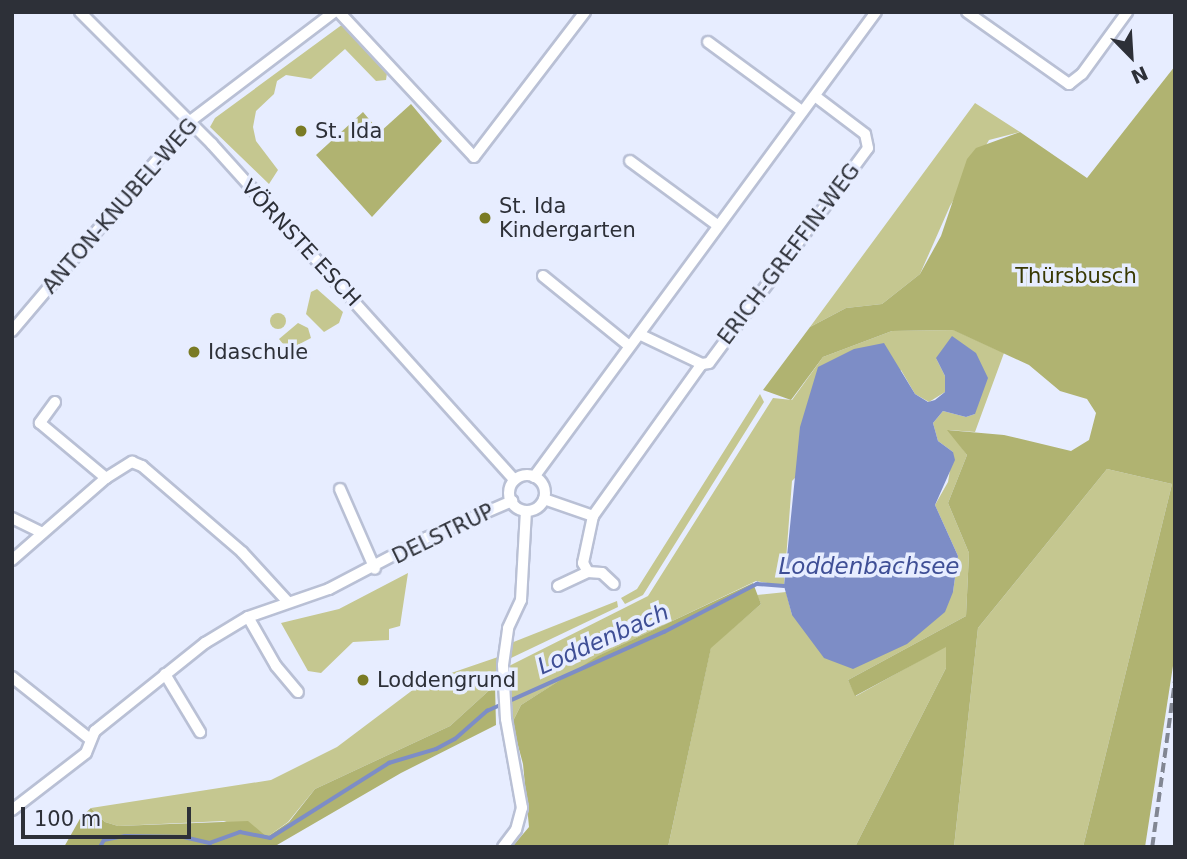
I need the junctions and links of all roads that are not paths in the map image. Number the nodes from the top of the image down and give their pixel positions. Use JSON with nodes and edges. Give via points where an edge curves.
{"nodes":[{"id":1,"x":80,"y":12,"type":"edge"},
{"id":2,"x":334,"y":12,"type":"edge"},
{"id":3,"x":339,"y":12,"type":"edge"},
{"id":4,"x":584,"y":12,"type":"edge"},
{"id":5,"x":876,"y":12,"type":"edge"},
{"id":6,"x":967,"y":12,"type":"edge"},
{"id":7,"x":1127,"y":12,"type":"edge"},
{"id":8,"x":981,"y":16,"type":"edge"},
{"id":9,"x":708,"y":43,"type":"dead end"},
{"id":10,"x":814,"y":96,"type":"junction"},
{"id":11,"x":802,"y":111,"type":"junction"},
{"id":12,"x":189,"y":122,"type":"junction"},
{"id":13,"x":630,"y":161,"type":"dead end"},
{"id":14,"x":717,"y":225,"type":"junction"},
{"id":15,"x":543,"y":276,"type":"dead end"},
{"id":16,"x":12,"y":331,"type":"edge"},
{"id":17,"x":641,"y":335,"type":"junction"},
{"id":18,"x":628,"y":345,"type":"junction"},
{"id":19,"x":702,"y":364,"type":"junction"},
{"id":20,"x":55,"y":402,"type":"dead end"},
{"id":21,"x":534,"y":477,"type":"junction"},
{"id":22,"x":106,"y":478,"type":"junction"},
{"id":23,"x":515,"y":480,"type":"junction"},
{"id":24,"x":340,"y":489,"type":"dead end"},
{"id":25,"x":544,"y":499,"type":"junction"},
{"id":26,"x":512,"y":501,"type":"junction"},
{"id":27,"x":526,"y":510,"type":"junction"},
{"id":28,"x":593,"y":516,"type":"junction"},
{"id":29,"x":12,"y":518,"type":"edge"},
{"id":30,"x":43,"y":533,"type":"junction"},
{"id":31,"x":12,"y":560,"type":"edge"},
{"id":32,"x":375,"y":569,"type":"junction"},
{"id":33,"x":588,"y":572,"type":"junction"},
{"id":34,"x":614,"y":584,"type":"dead end"},
{"id":35,"x":558,"y":586,"type":"dead end"},
{"id":36,"x":287,"y":601,"type":"junction"},
{"id":37,"x":248,"y":617,"type":"junction"},
{"id":38,"x":164,"y":674,"type":"junction"},
{"id":39,"x":12,"y":677,"type":"edge"},
{"id":40,"x":298,"y":692,"type":"dead end"},
{"id":41,"x":200,"y":733,"type":"dead end"},
{"id":42,"x":90,"y":739,"type":"junction"},
{"id":43,"x":12,"y":810,"type":"edge"},
{"id":44,"x":503,"y":847,"type":"edge"}],
"edges":[{"from":1,"to":12,"type":"street","name":"VÖRNSTE ESCH"},
{"from":2,"to":12,"type":"street","name":"ANTON-KNUBEL-WEG"},
{"from":3,"to":4,"type":"street","via":[[474,157]]},
{"from":5,"to":10,"type":"street"},
{"from":6,"to":8,"type":"street"},
{"from":7,"to":8,"type":"street","via":[[1069,85]]},
{"from":9,"to":11,"type":"street"},
{"from":10,"to":11,"type":"street"},
{"from":10,"to":19,"type":"street","name":"ERICH-GREFFIN-WEG","via":[[865,134],[868,148],[709,363]]},
{"from":11,"to":14,"type":"street"},
{"from":12,"to":16,"type":"street","name":"ANTON-KNUBEL-WEG"},
{"from":12,"to":23,"type":"street","name":"VÖRNSTE ESCH"},
{"from":13,"to":14,"type":"street"},
{"from":14,"to":17,"type":"street"},
{"from":15,"to":18,"type":"street"},
{"from":17,"to":18,"type":"street"},
{"from":17,"to":19,"type":"street","name":"ERICH-GREFFIN-WEG"},
{"from":18,"to":21,"type":"street"},
{"from":19,"to":28,"type":"street"},
{"from":20,"to":22,"type":"street","via":[[40,423]]},
{"from":21,"to":23,"type":"street"},
{"from":21,"to":25,"type":"street","via":[[544,486]]},
{"from":22,"to":30,"type":"street"},
{"from":22,"to":36,"type":"street","via":[[132,462],[142,466],[242,552]]},
{"from":23,"to":26,"type":"street"},
{"from":24,"to":32,"type":"street","name":"DELSTRUP"},
{"from":25,"to":27,"type":"street"},
{"from":25,"to":28,"type":"street"},
{"from":26,"to":27,"type":"street"},
{"from":26,"to":32,"type":"street","name":"DELSTRUP","via":[[426,538]]},
{"from":27,"to":44,"type":"street","via":[[521,600],[508,628],[503,665],[506,719],[522,808],[516,830]]},
{"from":28,"to":33,"type":"street","via":[[583,562]]},
{"from":29,"to":30,"type":"street"},
{"from":30,"to":31,"type":"street"},
{"from":32,"to":36,"type":"street","name":"DELSTRUP"},
{"from":33,"to":34,"type":"street","via":[[602,573]]},
{"from":33,"to":35,"type":"street"},
{"from":36,"to":37,"type":"street","name":"DELSTRUP"},
{"from":37,"to":38,"type":"street","name":"DELSTRUP"},
{"from":37,"to":40,"type":"street","via":[[276,666]]},
{"from":38,"to":41,"type":"street"},
{"from":38,"to":42,"type":"street","name":"DELSTRUP"},
{"from":39,"to":42,"type":"street"},
{"from":42,"to":43,"type":"street","name":"DELSTRUP","via":[[86,753]]}]}
